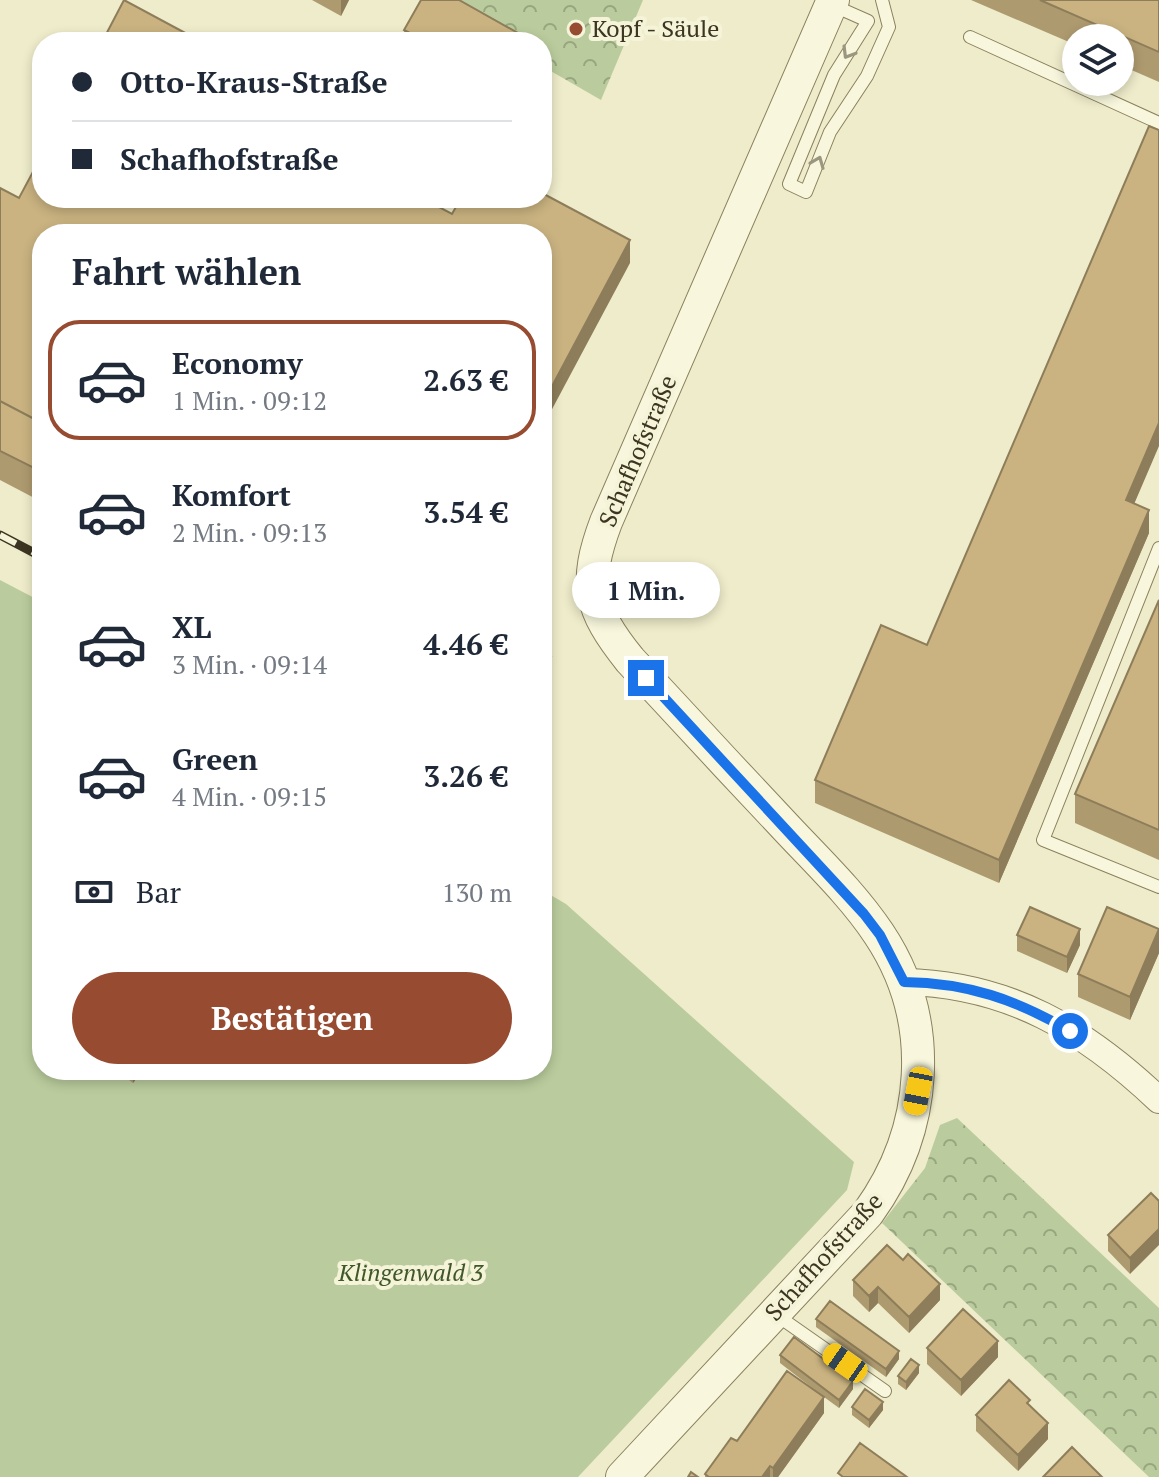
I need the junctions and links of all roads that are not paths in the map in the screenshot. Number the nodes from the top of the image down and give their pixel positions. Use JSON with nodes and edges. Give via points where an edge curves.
{"nodes":[{"id":1,"x":882,"y":0,"type":"edge"},
{"id":2,"x":832,"y":2,"type":"edge"},
{"id":3,"x":970,"y":37,"type":"dead end"},
{"id":4,"x":1159,"y":123,"type":"edge"},
{"id":5,"x":1159,"y":548,"type":"edge"},
{"id":6,"x":1159,"y":887,"type":"edge"},
{"id":7,"x":904,"y":982,"type":"junction"},
{"id":8,"x":1159,"y":1100,"type":"edge"},
{"id":9,"x":775,"y":1314,"type":"junction"},
{"id":10,"x":885,"y":1391,"type":"dead end"},
{"id":11,"x":622,"y":1477,"type":"edge"}],
"edges":[{"from":2,"to":1,"type":"lane","one_way":true,"via":[[868,21],[834,75],[789,184],[806,192],[830,132],[867,76],[889,27]]},
{"from":2,"to":7,"type":"street","name":"Schafhofstraße","via":[[606,522],[591,573],[609,635],[864,914]]},
{"from":3,"to":4,"type":"lane"},
{"from":5,"to":6,"type":"lane","via":[[1043,840]]},
{"from":7,"to":8,"type":"street","via":[[973,988],[1012,1001],[1086,1040]]},
{"from":7,"to":9,"type":"street","name":"Schafhofstraße","via":[[917,1034],[919,1075],[913,1120],[899,1162],[868,1213]]},
{"from":9,"to":10,"type":"lane"},
{"from":9,"to":11,"type":"street","name":"Schafhofstraße"}]}
